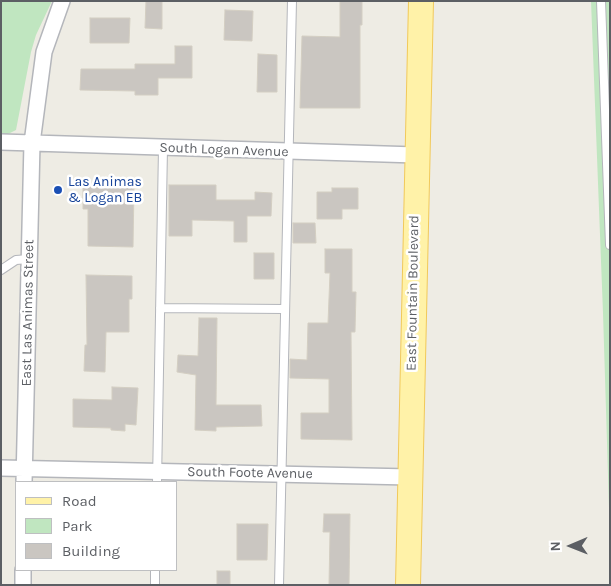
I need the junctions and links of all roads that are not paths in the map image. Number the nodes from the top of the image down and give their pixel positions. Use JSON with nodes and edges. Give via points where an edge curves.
{"nodes":[{"id":1,"x":62,"y":1,"type":"edge"},
{"id":2,"x":292,"y":1,"type":"edge"},
{"id":3,"x":421,"y":1,"type":"edge"},
{"id":4,"x":601,"y":1,"type":"edge"},
{"id":5,"x":1,"y":142,"type":"edge"},
{"id":6,"x":32,"y":143,"type":"junction"},
{"id":7,"x":163,"y":148,"type":"junction"},
{"id":8,"x":288,"y":152,"type":"junction"},
{"id":9,"x":416,"y":155,"type":"junction"},
{"id":10,"x":610,"y":244,"type":"edge"},
{"id":11,"x":29,"y":259,"type":"junction"},
{"id":12,"x":1,"y":270,"type":"edge"},
{"id":13,"x":160,"y":308,"type":"junction"},
{"id":14,"x":284,"y":309,"type":"junction"},
{"id":15,"x":1,"y":468,"type":"edge"},
{"id":16,"x":282,"y":474,"type":"junction"},
{"id":17,"x":25,"y":476,"type":"edge"},
{"id":18,"x":157,"y":477,"type":"edge"},
{"id":19,"x":410,"y":477,"type":"junction"},
{"id":20,"x":23,"y":571,"type":"edge"},
{"id":21,"x":155,"y":571,"type":"edge"},
{"id":22,"x":23,"y":585,"type":"edge"},
{"id":23,"x":155,"y":585,"type":"edge"},
{"id":24,"x":279,"y":585,"type":"edge"},
{"id":25,"x":408,"y":585,"type":"edge"}],
"edges":[{"from":1,"to":6,"type":"street","name":"East Las Animas Street","via":[[44,52]]},
{"from":2,"to":8,"type":"lane"},
{"from":3,"to":9,"type":"main road","name":"East Fountain Boulevard"},
{"from":4,"to":10,"type":"lane"},
{"from":5,"to":6,"type":"street","name":"South Logan Avenue"},
{"from":6,"to":7,"type":"street","name":"South Logan Avenue"},
{"from":6,"to":11,"type":"street","name":"East Las Animas Street"},
{"from":7,"to":8,"type":"street","name":"South Logan Avenue"},
{"from":7,"to":13,"type":"lane"},
{"from":8,"to":9,"type":"street","name":"South Logan Avenue"},
{"from":8,"to":14,"type":"lane"},
{"from":9,"to":19,"type":"main road","name":"East Fountain Boulevard"},
{"from":11,"to":12,"type":"lane","via":[[16,260]]},
{"from":11,"to":17,"type":"street","name":"East Las Animas Street"},
{"from":13,"to":14,"type":"lane"},
{"from":13,"to":18,"type":"lane"},
{"from":14,"to":16,"type":"lane"},
{"from":15,"to":17,"type":"street","name":"South Foote Avenue"},
{"from":16,"to":18,"type":"street","name":"South Foote Avenue"},
{"from":16,"to":19,"type":"street","name":"South Foote Avenue"},
{"from":16,"to":24,"type":"lane"},
{"from":17,"to":18,"type":"street","name":"South Foote Avenue"},
{"from":19,"to":25,"type":"main road","name":"East Fountain Boulevard"},
{"from":20,"to":22,"type":"street"},
{"from":21,"to":23,"type":"lane"}]}
